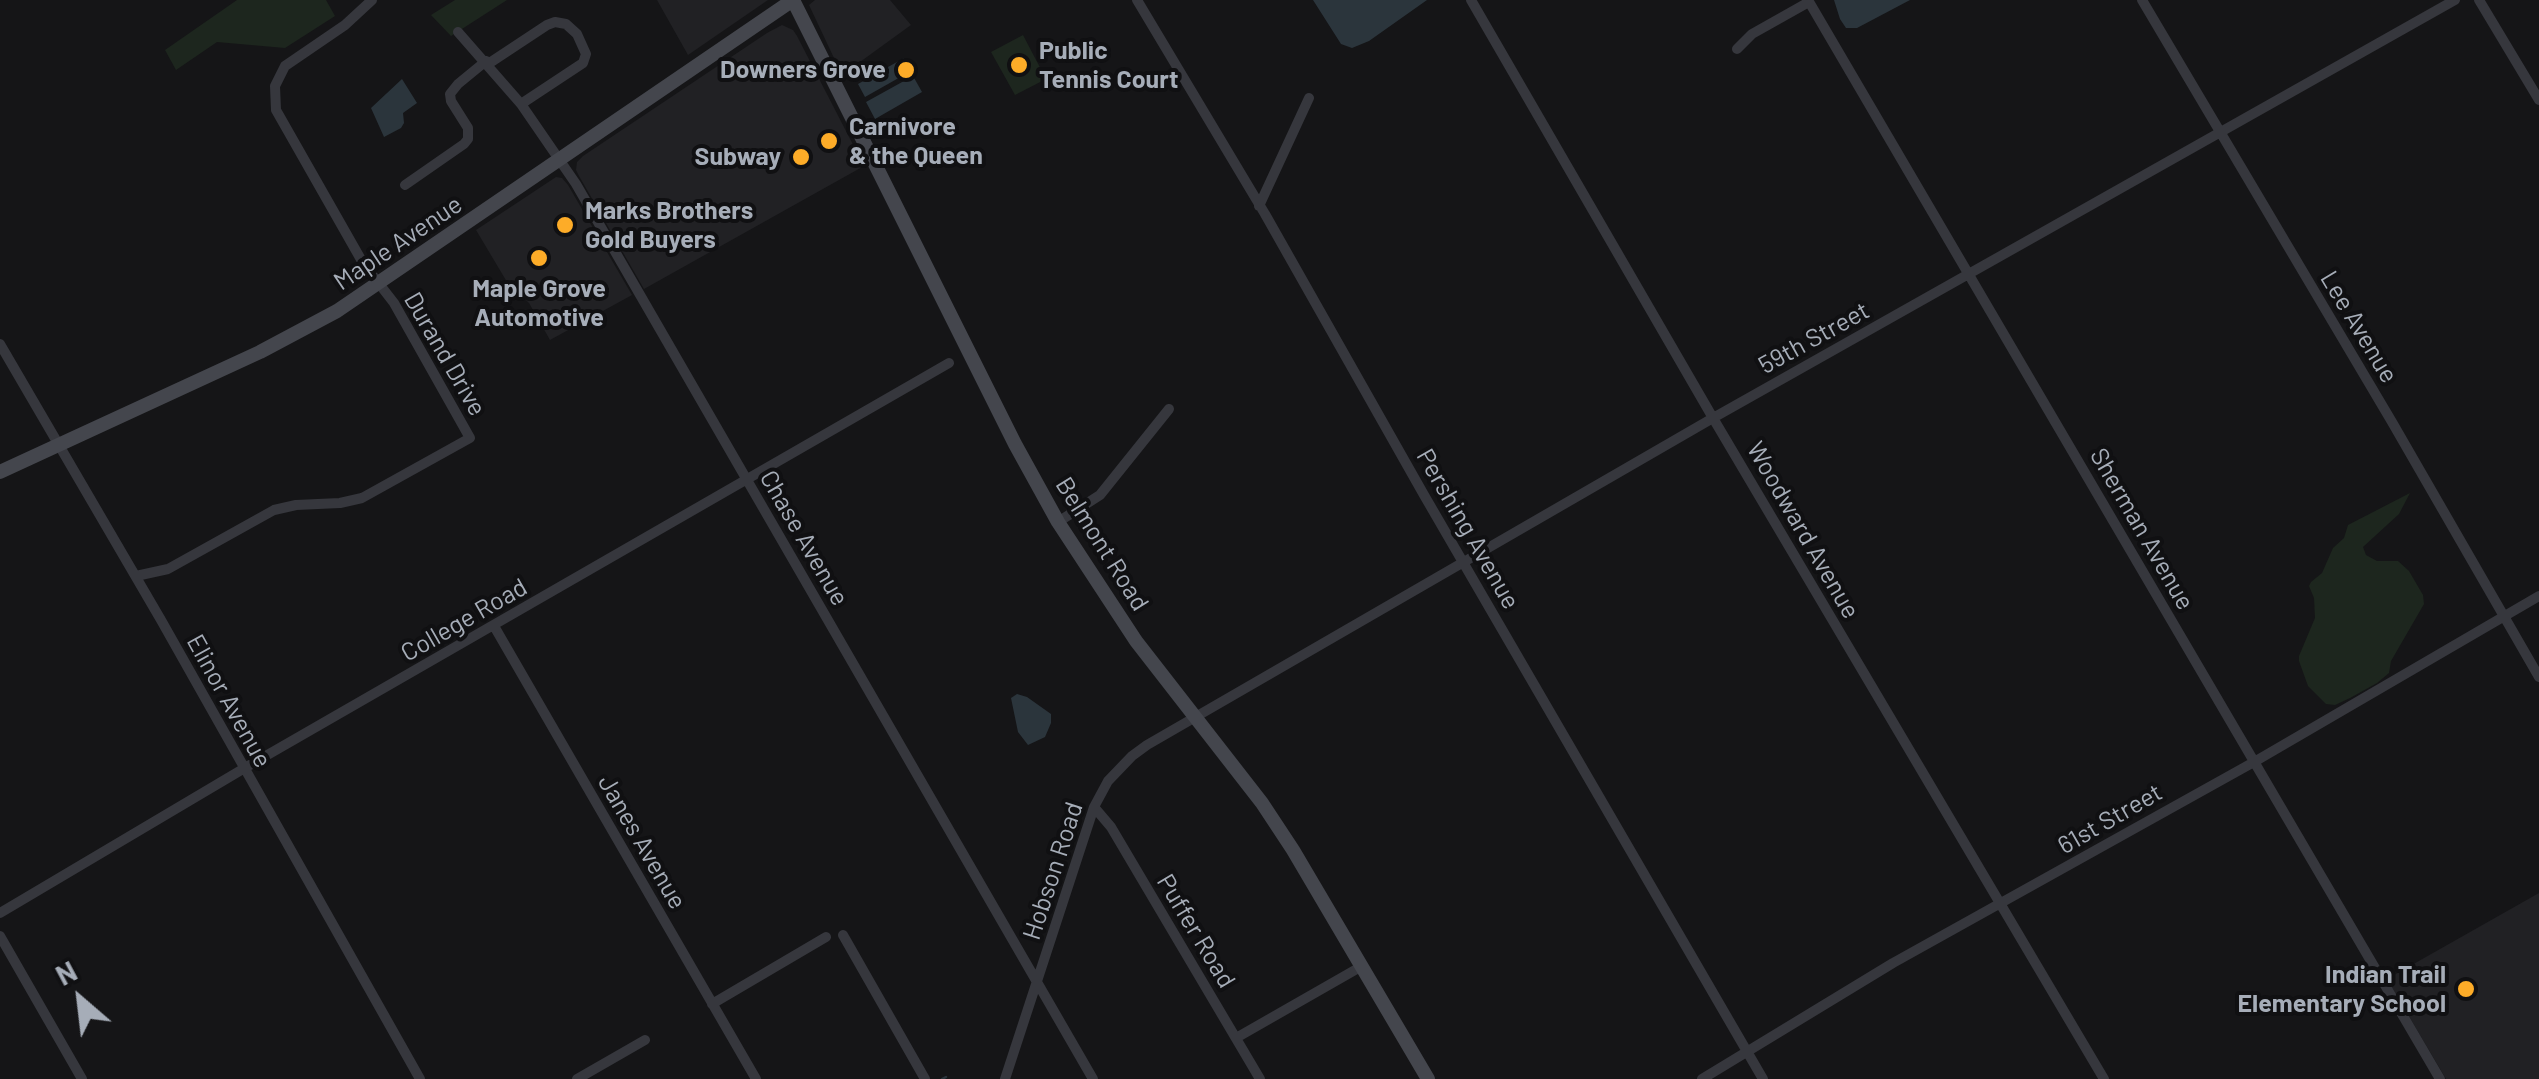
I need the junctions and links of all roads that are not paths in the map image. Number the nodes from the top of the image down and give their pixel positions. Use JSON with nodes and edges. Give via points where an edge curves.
{"nodes":[{"id":1,"x":372,"y":0,"type":"edge"},
{"id":2,"x":793,"y":0,"type":"edge"},
{"id":3,"x":1138,"y":0,"type":"edge"},
{"id":4,"x":1471,"y":0,"type":"edge"},
{"id":5,"x":2142,"y":0,"type":"edge"},
{"id":6,"x":2455,"y":0,"type":"edge"},
{"id":7,"x":2479,"y":0,"type":"edge"},
{"id":8,"x":1808,"y":1,"type":"edge"},
{"id":9,"x":458,"y":32,"type":"dead end"},
{"id":10,"x":1737,"y":49,"type":"dead end"},
{"id":11,"x":487,"y":63,"type":"junction"},
{"id":12,"x":1308,"y":98,"type":"dead end"},
{"id":13,"x":2539,"y":100,"type":"edge"},
{"id":14,"x":522,"y":104,"type":"junction"},
{"id":15,"x":2220,"y":131,"type":"junction"},
{"id":16,"x":561,"y":160,"type":"junction"},
{"id":17,"x":405,"y":185,"type":"dead end"},
{"id":18,"x":1259,"y":206,"type":"junction"},
{"id":19,"x":1969,"y":273,"type":"junction"},
{"id":20,"x":379,"y":284,"type":"junction"},
{"id":21,"x":0,"y":344,"type":"edge"},
{"id":22,"x":948,"y":363,"type":"dead end"},
{"id":23,"x":1169,"y":409,"type":"dead end"},
{"id":24,"x":1713,"y":418,"type":"junction"},
{"id":25,"x":59,"y":444,"type":"junction"},
{"id":26,"x":0,"y":472,"type":"edge"},
{"id":27,"x":746,"y":479,"type":"junction"},
{"id":28,"x":1058,"y":522,"type":"junction"},
{"id":29,"x":1463,"y":562,"type":"junction"},
{"id":30,"x":136,"y":576,"type":"junction"},
{"id":31,"x":2539,"y":596,"type":"edge"},
{"id":32,"x":2504,"y":617,"type":"junction"},
{"id":33,"x":494,"y":626,"type":"junction"},
{"id":34,"x":2539,"y":676,"type":"edge"},
{"id":35,"x":1195,"y":718,"type":"junction"},
{"id":36,"x":2254,"y":762,"type":"junction"},
{"id":37,"x":243,"y":769,"type":"junction"},
{"id":38,"x":1094,"y":807,"type":"junction"},
{"id":39,"x":2000,"y":904,"type":"junction"},
{"id":40,"x":0,"y":912,"type":"edge"},
{"id":41,"x":843,"y":935,"type":"dead end"},
{"id":42,"x":0,"y":936,"type":"edge"},
{"id":43,"x":826,"y":937,"type":"dead end"},
{"id":44,"x":1362,"y":966,"type":"junction"},
{"id":45,"x":1037,"y":983,"type":"junction"},
{"id":46,"x":712,"y":1004,"type":"junction"},
{"id":47,"x":1236,"y":1038,"type":"junction"},
{"id":48,"x":645,"y":1040,"type":"dead end"},
{"id":49,"x":1748,"y":1052,"type":"junction"},
{"id":50,"x":597,"y":1074,"type":"edge"},
{"id":51,"x":82,"y":1079,"type":"edge"},
{"id":52,"x":420,"y":1079,"type":"edge"},
{"id":53,"x":577,"y":1079,"type":"edge"},
{"id":54,"x":756,"y":1079,"type":"edge"},
{"id":55,"x":925,"y":1079,"type":"edge"},
{"id":56,"x":1005,"y":1079,"type":"edge"},
{"id":57,"x":1093,"y":1079,"type":"edge"},
{"id":58,"x":1260,"y":1079,"type":"edge"},
{"id":59,"x":1428,"y":1079,"type":"edge"},
{"id":60,"x":1702,"y":1079,"type":"edge"},
{"id":61,"x":1763,"y":1079,"type":"edge"},
{"id":62,"x":2104,"y":1079,"type":"edge"},
{"id":63,"x":2440,"y":1079,"type":"edge"}],
"edges":[{"from":1,"to":20,"type":"street","name":"Durand Drive","via":[[290,61],[274,94],[286,130]]},
{"from":2,"to":16,"type":"main road","name":"Maple Avenue"},
{"from":2,"to":28,"type":"main road","name":"Belmont Road"},
{"from":3,"to":18,"type":"street","name":"Pershing Avenue"},
{"from":4,"to":24,"type":"street","name":"Woodward Avenue"},
{"from":5,"to":15,"type":"street","name":"Lee Avenue"},
{"from":6,"to":15,"type":"street","name":"59th Street"},
{"from":7,"to":13,"type":"street"},
{"from":8,"to":10,"type":"street"},
{"from":8,"to":19,"type":"street","name":"Sherman Avenue"},
{"from":9,"to":11,"type":"street","name":"Chase Avenue"},
{"from":11,"to":14,"type":"street","name":"Chase Avenue"},
{"from":11,"to":14,"type":"street","via":[[555,22],[578,37],[586,54],[582,63]]},
{"from":11,"to":17,"type":"street","via":[[450,94],[468,138]]},
{"from":12,"to":18,"type":"street"},
{"from":14,"to":16,"type":"street","name":"Chase Avenue"},
{"from":15,"to":19,"type":"street","name":"59th Street"},
{"from":15,"to":32,"type":"street","name":"Lee Avenue"},
{"from":16,"to":20,"type":"main road","name":"Maple Avenue"},
{"from":16,"to":27,"type":"street","name":"Chase Avenue"},
{"from":18,"to":29,"type":"street","name":"Pershing Avenue"},
{"from":19,"to":24,"type":"street","name":"59th Street"},
{"from":19,"to":36,"type":"street","name":"Sherman Avenue"},
{"from":20,"to":25,"type":"main road","name":"Maple Avenue","via":[[296,334]]},
{"from":20,"to":30,"type":"street","name":"Durand Drive","via":[[470,438],[378,492],[351,502],[274,510],[168,570]]},
{"from":21,"to":25,"type":"street","name":"Elinor Avenue"},
{"from":22,"to":27,"type":"street","name":"College Road"},
{"from":23,"to":28,"type":"street","via":[[1100,495]]},
{"from":24,"to":29,"type":"street","name":"59th Street"},
{"from":24,"to":39,"type":"street","name":"Woodward Avenue"},
{"from":25,"to":26,"type":"main road","name":"Maple Avenue"},
{"from":25,"to":30,"type":"street","name":"Elinor Avenue"},
{"from":27,"to":33,"type":"street","name":"College Road"},
{"from":27,"to":45,"type":"street","name":"Chase Avenue"},
{"from":28,"to":35,"type":"main road","name":"Belmont Road"},
{"from":29,"to":35,"type":"street","name":"59th Street"},
{"from":29,"to":49,"type":"street","name":"Pershing Avenue"},
{"from":30,"to":37,"type":"street","name":"Elinor Avenue"},
{"from":31,"to":32,"type":"street","name":"61st Street"},
{"from":32,"to":34,"type":"street","name":"Lee Avenue"},
{"from":32,"to":36,"type":"street","name":"61st Street"},
{"from":33,"to":37,"type":"street","name":"College Road"},
{"from":33,"to":46,"type":"street","name":"Janes Avenue"},
{"from":35,"to":38,"type":"street","name":"Hobson Road","via":[[1120,766]]},
{"from":35,"to":44,"type":"main road","name":"Belmont Road","via":[[1283,834]]},
{"from":36,"to":39,"type":"street","name":"61st Street"},
{"from":36,"to":63,"type":"street","name":"Sherman Avenue"},
{"from":37,"to":40,"type":"street","name":"College Road"},
{"from":37,"to":52,"type":"street","name":"Elinor Avenue"},
{"from":38,"to":45,"type":"street","name":"Hobson Road"},
{"from":38,"to":47,"type":"street","name":"Puffer Road"},
{"from":39,"to":49,"type":"street","name":"61st Street"},
{"from":39,"to":62,"type":"street","name":"Woodward Avenue"},
{"from":41,"to":55,"type":"street"},
{"from":42,"to":51,"type":"street"},
{"from":43,"to":46,"type":"street"},
{"from":44,"to":47,"type":"street"},
{"from":44,"to":59,"type":"main road","name":"Belmont Road"},
{"from":45,"to":56,"type":"street","name":"Hobson Road"},
{"from":45,"to":57,"type":"street","name":"Chase Avenue"},
{"from":46,"to":54,"type":"street","name":"Janes Avenue"},
{"from":47,"to":58,"type":"street","name":"Puffer Road"},
{"from":48,"to":50,"type":"street"},
{"from":49,"to":60,"type":"street","name":"61st Street"},
{"from":49,"to":61,"type":"street","name":"Pershing Avenue"},
{"from":50,"to":53,"type":"street"}]}
